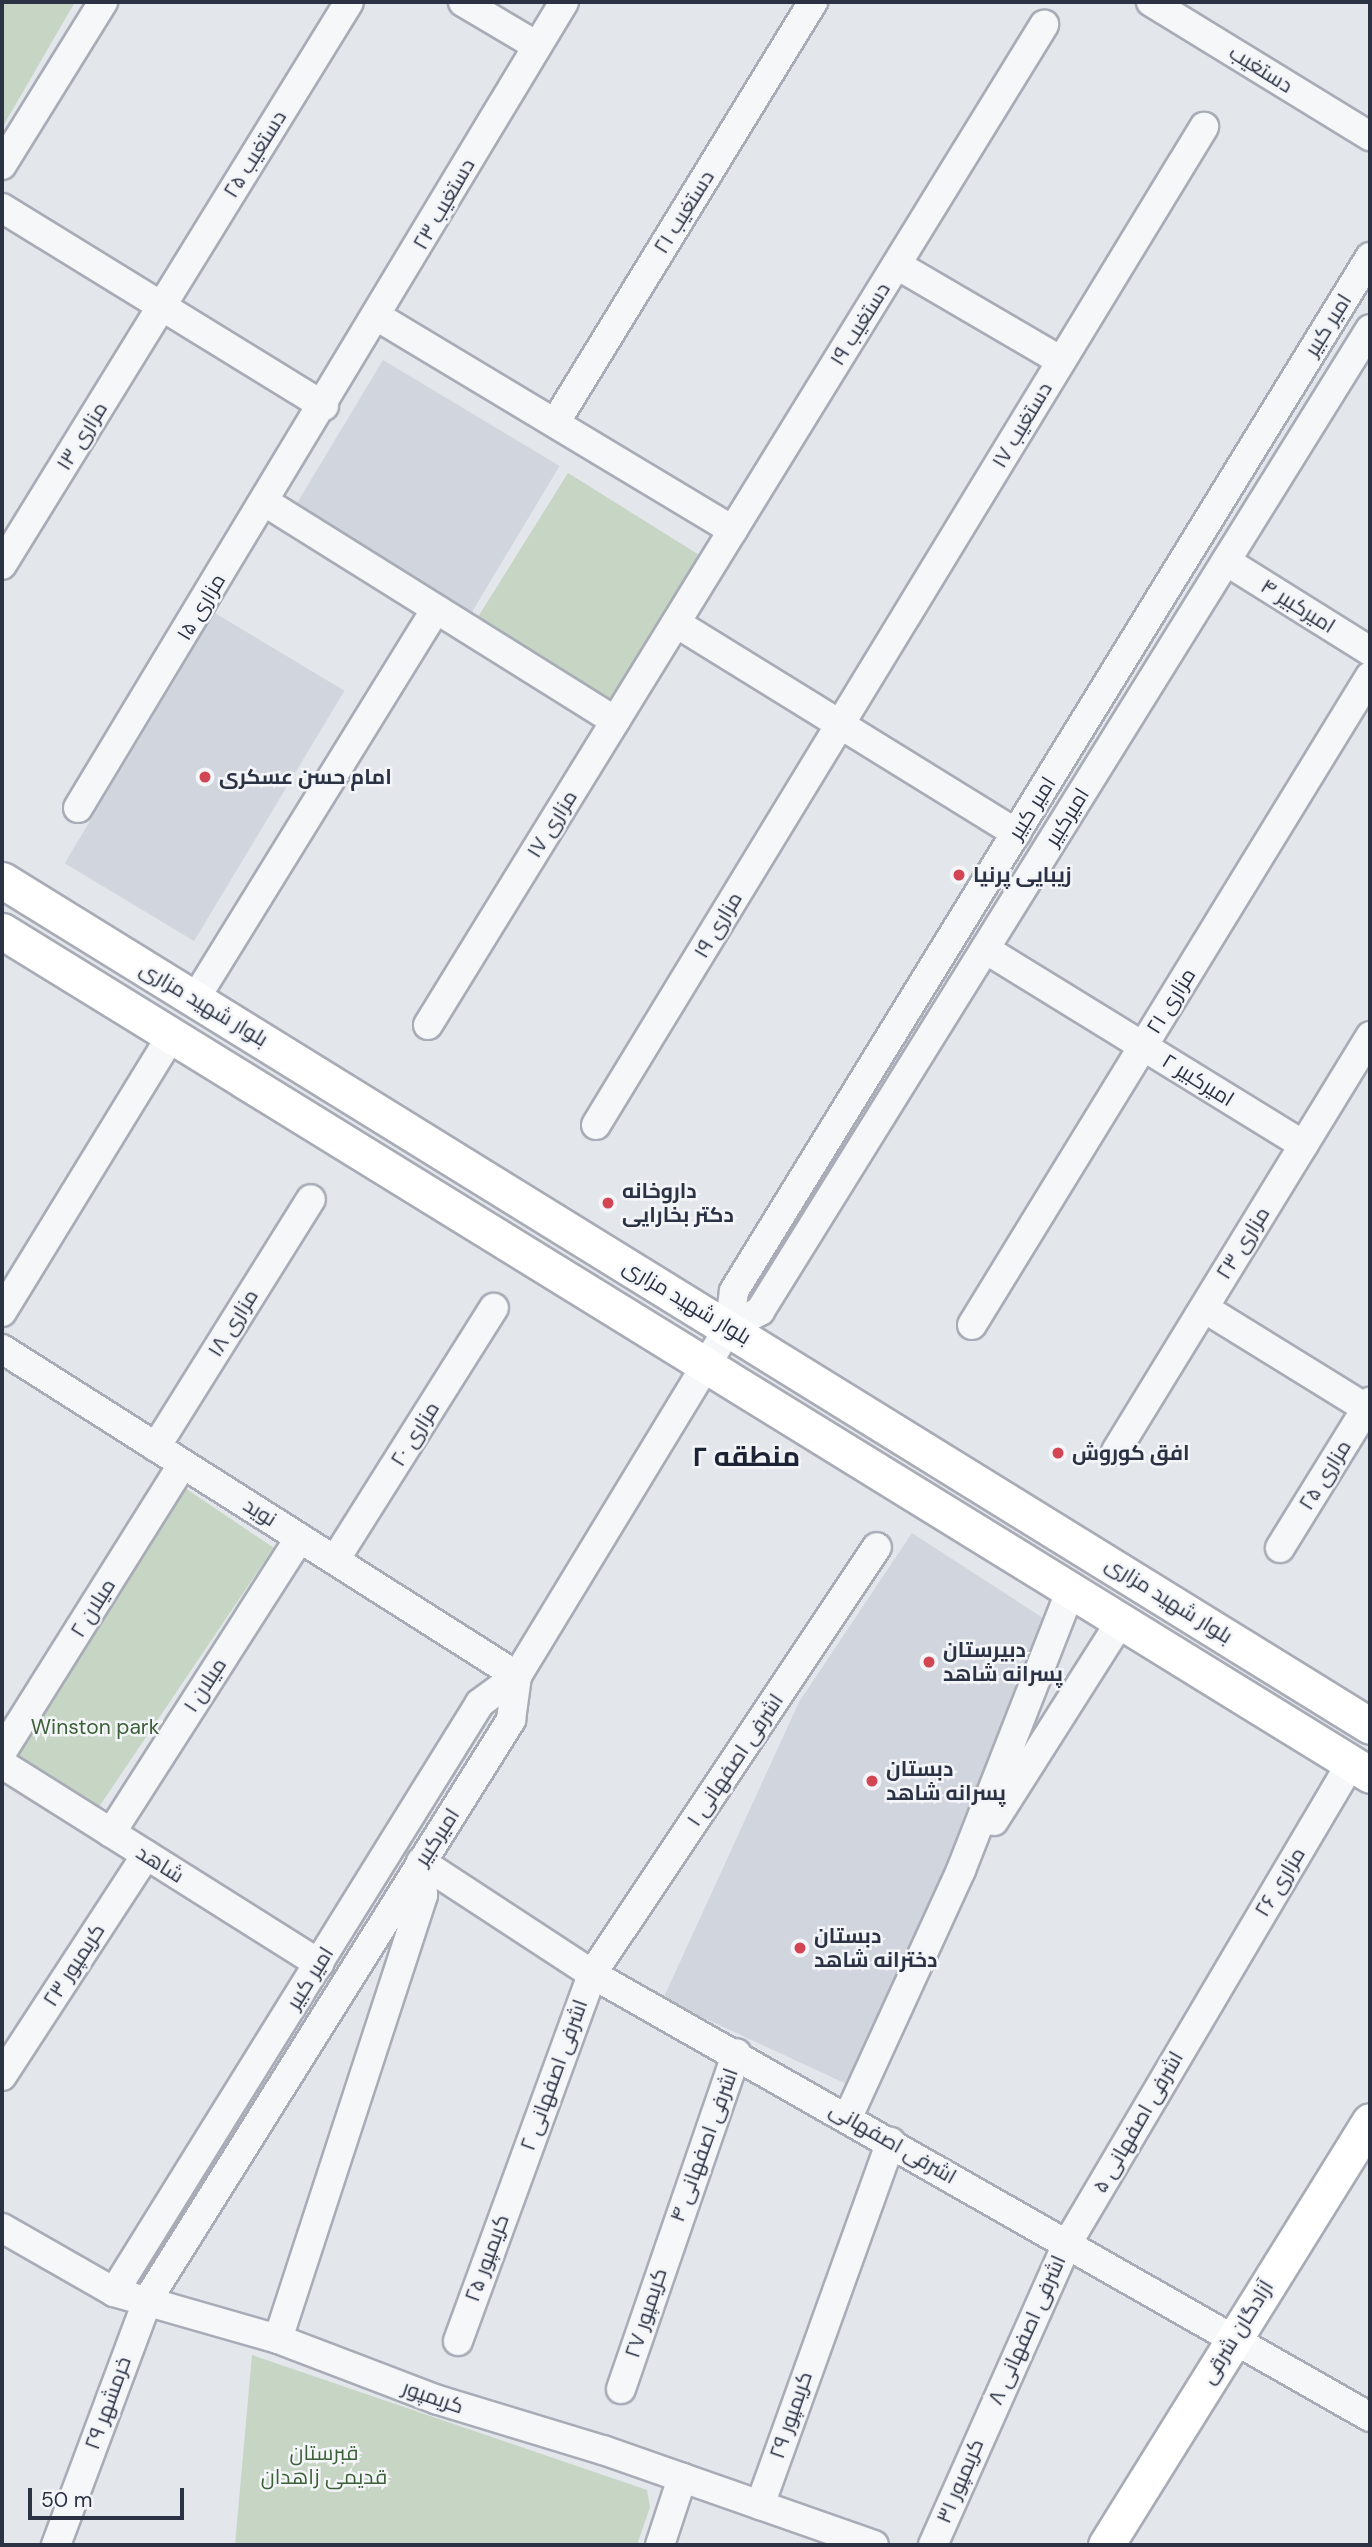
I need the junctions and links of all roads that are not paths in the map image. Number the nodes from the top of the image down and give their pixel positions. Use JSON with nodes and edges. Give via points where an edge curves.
{"nodes":[{"id":1,"x":103,"y":2,"type":"edge"},
{"id":2,"x":349,"y":2,"type":"edge"},
{"id":3,"x":463,"y":2,"type":"edge"},
{"id":4,"x":565,"y":2,"type":"edge"},
{"id":5,"x":813,"y":2,"type":"edge"},
{"id":6,"x":1152,"y":2,"type":"edge"},
{"id":7,"x":1045,"y":25,"type":"dead end"},
{"id":8,"x":537,"y":46,"type":"junction"},
{"id":9,"x":1203,"y":127,"type":"dead end"},
{"id":10,"x":1370,"y":136,"type":"edge"},
{"id":11,"x":2,"y":165,"type":"edge"},
{"id":12,"x":2,"y":208,"type":"edge"},
{"id":13,"x":1370,"y":257,"type":"edge"},
{"id":14,"x":897,"y":265,"type":"junction"},
{"id":15,"x":161,"y":306,"type":"junction"},
{"id":16,"x":378,"y":317,"type":"junction"},
{"id":17,"x":1370,"y":329,"type":"edge"},
{"id":18,"x":1061,"y":361,"type":"junction"},
{"id":19,"x":1289,"y":386,"type":"junction"},
{"id":20,"x":324,"y":406,"type":"junction"},
{"id":21,"x":1321,"y":408,"type":"junction"},
{"id":22,"x":555,"y":423,"type":"junction"},
{"id":23,"x":265,"y":502,"type":"junction"},
{"id":24,"x":733,"y":530,"type":"junction"},
{"id":25,"x":1226,"y":561,"type":"junction"},
{"id":26,"x":2,"y":565,"type":"edge"},
{"id":27,"x":436,"y":609,"type":"junction"},
{"id":28,"x":676,"y":623,"type":"junction"},
{"id":29,"x":1370,"y":650,"type":"edge"},
{"id":30,"x":1370,"y":676,"type":"edge"},
{"id":31,"x":1096,"y":704,"type":"junction"},
{"id":32,"x":615,"y":721,"type":"junction"},
{"id":33,"x":1126,"y":722,"type":"junction"},
{"id":34,"x":840,"y":724,"type":"junction"},
{"id":35,"x":78,"y":808,"type":"dead end"},
{"id":36,"x":1016,"y":833,"type":"junction"},
{"id":37,"x":2,"y":880,"type":"edge"},
{"id":38,"x":2,"y":930,"type":"edge"},
{"id":39,"x":985,"y":949,"type":"junction"},
{"id":40,"x":195,"y":999,"type":"junction"},
{"id":41,"x":428,"y":1024,"type":"dead end"},
{"id":42,"x":172,"y":1035,"type":"junction"},
{"id":43,"x":1370,"y":1036,"type":"edge"},
{"id":44,"x":1143,"y":1046,"type":"junction"},
{"id":45,"x":596,"y":1125,"type":"dead end"},
{"id":46,"x":1303,"y":1145,"type":"junction"},
{"id":47,"x":311,"y":1199,"type":"dead end"},
{"id":48,"x":494,"y":1308,"type":"dead end"},
{"id":49,"x":1203,"y":1308,"type":"junction"},
{"id":50,"x":2,"y":1312,"type":"edge"},
{"id":51,"x":972,"y":1325,"type":"dead end"},
{"id":52,"x":729,"y":1326,"type":"junction"},
{"id":53,"x":2,"y":1349,"type":"edge"},
{"id":54,"x":707,"y":1364,"type":"junction"},
{"id":55,"x":1368,"y":1405,"type":"edge"},
{"id":56,"x":156,"y":1447,"type":"junction"},
{"id":57,"x":1116,"y":1451,"type":"dead end"},
{"id":58,"x":183,"y":1464,"type":"junction"},
{"id":59,"x":300,"y":1538,"type":"junction"},
{"id":60,"x":877,"y":1547,"type":"dead end"},
{"id":61,"x":1280,"y":1548,"type":"dead end"},
{"id":62,"x":335,"y":1560,"type":"junction"},
{"id":63,"x":1071,"y":1589,"type":"junction"},
{"id":64,"x":1121,"y":1620,"type":"junction"},
{"id":65,"x":517,"y":1676,"type":"junction"},
{"id":66,"x":1370,"y":1726,"type":"edge"},
{"id":67,"x":2,"y":1752,"type":"edge"},
{"id":68,"x":2,"y":1764,"type":"edge"},
{"id":69,"x":1361,"y":1769,"type":"edge"},
{"id":70,"x":111,"y":1833,"type":"junction"},
{"id":71,"x":146,"y":1855,"type":"junction"},
{"id":72,"x":421,"y":1862,"type":"junction"},
{"id":73,"x":961,"y":1870,"type":"junction"},
{"id":74,"x":319,"y":1964,"type":"junction"},
{"id":75,"x":592,"y":1974,"type":"junction"},
{"id":76,"x":1210,"y":2000,"type":"joint"},
{"id":77,"x":737,"y":2053,"type":"junction"},
{"id":78,"x":2,"y":2076,"type":"edge"},
{"id":79,"x":848,"y":2117,"type":"junction"},
{"id":80,"x":1370,"y":2121,"type":"edge"},
{"id":81,"x":891,"y":2142,"type":"junction"},
{"id":82,"x":517,"y":2176,"type":"joint"},
{"id":83,"x":2,"y":2228,"type":"edge"},
{"id":84,"x":671,"y":2237,"type":"joint"},
{"id":85,"x":1067,"y":2244,"type":"junction"},
{"id":86,"x":114,"y":2292,"type":"junction"},
{"id":87,"x":146,"y":2301,"type":"junction"},
{"id":88,"x":278,"y":2339,"type":"junction"},
{"id":89,"x":1232,"y":2339,"type":"junction"},
{"id":90,"x":458,"y":2341,"type":"dead end"},
{"id":91,"x":621,"y":2389,"type":"dead end"},
{"id":92,"x":988,"y":2417,"type":"joint"},
{"id":93,"x":1370,"y":2417,"type":"edge"},
{"id":94,"x":682,"y":2478,"type":"junction"},
{"id":95,"x":760,"y":2505,"type":"junction"},
{"id":96,"x":56,"y":2545,"type":"edge"},
{"id":97,"x":660,"y":2545,"type":"edge"},
{"id":98,"x":874,"y":2545,"type":"edge"},
{"id":99,"x":933,"y":2545,"type":"edge"},
{"id":100,"x":1106,"y":2545,"type":"edge"}],
"edges":[{"from":1,"to":11,"type":"street"},
{"from":2,"to":15,"type":"street","name":"دستغیب ۲۵"},
{"from":3,"to":8,"type":"street"},
{"from":4,"to":8,"type":"street","name":"دستغیب ۲۳"},
{"from":5,"to":22,"type":"street","name":"دستغیب ۲۱"},
{"from":6,"to":10,"type":"street","name":"دستغیب"},
{"from":7,"to":14,"type":"street","name":"دستغیب ۱۹"},
{"from":8,"to":16,"type":"street","name":"دستغیب ۲۳"},
{"from":9,"to":18,"type":"street","name":"دستغیب ۱۷"},
{"from":12,"to":15,"type":"street"},
{"from":13,"to":19,"type":"street","name":"امیر کبیر"},
{"from":14,"to":18,"type":"street"},
{"from":14,"to":24,"type":"street","name":"دستغیب ۱۹"},
{"from":15,"to":20,"type":"street"},
{"from":15,"to":26,"type":"street","name":"مزاری ۱۳"},
{"from":16,"to":20,"type":"street","name":"دستغیب ۲۳"},
{"from":16,"to":22,"type":"street"},
{"from":17,"to":21,"type":"street","name":"امیرکبیر"},
{"from":18,"to":34,"type":"street","name":"دستغیب ۱۷"},
{"from":19,"to":21,"type":"street"},
{"from":19,"to":31,"type":"street","name":"امیر کبیر"},
{"from":20,"to":23,"type":"street","name":"مزاری ۱۵"},
{"from":21,"to":25,"type":"street","name":"امیرکبیر"},
{"from":22,"to":24,"type":"street"},
{"from":23,"to":27,"type":"street"},
{"from":23,"to":35,"type":"street","name":"مزاری ۱۵"},
{"from":24,"to":28,"type":"street","name":"دستغیب ۱۹"},
{"from":25,"to":29,"type":"street","name":"امیرکبیر ۴"},
{"from":25,"to":33,"type":"street","name":"امیرکبیر"},
{"from":27,"to":32,"type":"street"},
{"from":27,"to":40,"type":"street"},
{"from":28,"to":32,"type":"street","name":"مزاری ۱۷"},
{"from":28,"to":34,"type":"street"},
{"from":30,"to":44,"type":"street","name":"مزاری ۲۱"},
{"from":31,"to":33,"type":"street"},
{"from":31,"to":36,"type":"street","name":"امیر کبیر"},
{"from":32,"to":41,"type":"street","name":"مزاری ۱۷"},
{"from":33,"to":39,"type":"street","name":"امیرکبیر"},
{"from":34,"to":36,"type":"street"},
{"from":34,"to":45,"type":"street","name":"مزاری ۱۹"},
{"from":36,"to":52,"type":"street","name":"امیر کبیر","via":[[734,1291]]},
{"from":37,"to":40,"type":"main road","name":"بلوار شهید مزاری"},
{"from":38,"to":42,"type":"main road","name":"بلوار شهید مزاری"},
{"from":39,"to":44,"type":"street","name":"امیرکبیر ۲"},
{"from":39,"to":52,"type":"street","name":"امیرکبیر","via":[[760,1311]]},
{"from":40,"to":52,"type":"main road","name":"بلوار شهید مزاری"},
{"from":42,"to":50,"type":"street"},
{"from":42,"to":54,"type":"main road","name":"بلوار شهید مزاری"},
{"from":43,"to":46,"type":"street","name":"مزاری ۲۳"},
{"from":44,"to":46,"type":"street","name":"امیرکبیر ۲"},
{"from":44,"to":51,"type":"street","name":"مزاری ۲۱"},
{"from":46,"to":49,"type":"street","name":"مزاری ۲۳"},
{"from":47,"to":56,"type":"street","name":"مزاری ۱۸"},
{"from":48,"to":62,"type":"street","name":"مزاری ۲۰"},
{"from":49,"to":55,"type":"street"},
{"from":49,"to":57,"type":"street","name":"مزاری ۲۳"},
{"from":52,"to":54,"type":"street","name":"امیر کبیر"},
{"from":52,"to":66,"type":"main road","name":"بلوار شهید مزاری"},
{"from":53,"to":56,"type":"street","name":"نوید"},
{"from":54,"to":63,"type":"main road","name":"بلوار شهید مزاری"},
{"from":54,"to":65,"type":"street","name":"امیرکبیر"},
{"from":55,"to":61,"type":"street","name":"مزاری ۲۵"},
{"from":56,"to":58,"type":"street","name":"نوید"},
{"from":58,"to":59,"type":"street","name":"نوید"},
{"from":58,"to":67,"type":"street","name":"میلان ۲"},
{"from":59,"to":62,"type":"street","name":"نوید"},
{"from":59,"to":70,"type":"street","name":"میلان ۱"},
{"from":60,"to":75,"type":"street","name":"اشرفی اصفهانی ۱"},
{"from":62,"to":65,"type":"street","name":"نوید"},
{"from":63,"to":64,"type":"main road","name":"بلوار شهید مزاری"},
{"from":63,"to":73,"type":"street"},
{"from":64,"to":69,"type":"main road","name":"بلوار شهید مزاری"},
{"from":64,"to":73,"type":"street"},
{"from":65,"to":72,"type":"street","name":"امیرکبیر","via":[[511,1720]]},
{"from":65,"to":74,"type":"street","name":"امیر کبیر","via":[[480,1703]]},
{"from":68,"to":70,"type":"street","name":"شاهد"},
{"from":69,"to":76,"type":"street","name":"مزاری ۲۶"},
{"from":70,"to":71,"type":"street","name":"شاهد"},
{"from":71,"to":74,"type":"street","name":"شاهد"},
{"from":71,"to":78,"type":"street","name":"کریمپور ۲۳"},
{"from":72,"to":75,"type":"street","name":"اشرفی اصفهانی"},
{"from":72,"to":87,"type":"street","name":"امیرکبیر"},
{"from":72,"to":88,"type":"street","via":[[423,1895]]},
{"from":73,"to":79,"type":"street"},
{"from":74,"to":86,"type":"street","name":"امیر کبیر"},
{"from":75,"to":77,"type":"street","name":"اشرفی اصفهانی"},
{"from":75,"to":82,"type":"street","name":"اشرفی اصفهانی ۲"},
{"from":76,"to":85,"type":"street","name":"اشرفی اصفهانی ۵"},
{"from":77,"to":79,"type":"street","name":"اشرفی اصفهانی"},
{"from":77,"to":84,"type":"street","name":"اشرفی اصفهانی ۴"},
{"from":79,"to":81,"type":"street","name":"اشرفی اصفهانی"},
{"from":80,"to":89,"type":"main road","name":"آزادگان شرقی"},
{"from":81,"to":85,"type":"street","name":"اشرفی اصفهانی"},
{"from":81,"to":95,"type":"street","name":"کریمپور ۲۹"},
{"from":82,"to":90,"type":"street","name":"کریمپور ۲۵"},
{"from":83,"to":86,"type":"street","name":"کریمپور"},
{"from":84,"to":91,"type":"street","name":"کریمپور ۲۷"},
{"from":85,"to":89,"type":"street","name":"اشرفی اصفهانی"},
{"from":85,"to":92,"type":"street","name":"اشرفی اصفهانی ۸"},
{"from":86,"to":87,"type":"street","name":"کریمپور"},
{"from":87,"to":88,"type":"street","name":"کریمپور"},
{"from":87,"to":96,"type":"street","name":"خرمشهر ۲۹"},
{"from":88,"to":94,"type":"street","name":"کریمپور","via":[[438,2400]]},
{"from":89,"to":93,"type":"street","name":"اشرفی اصفهانی"},
{"from":89,"to":100,"type":"main road","name":"آزادگان شرقی"},
{"from":92,"to":99,"type":"street","name":"کریمپور ۳۱"},
{"from":94,"to":95,"type":"street","name":"کریمپور"},
{"from":94,"to":97,"type":"street"},
{"from":95,"to":98,"type":"street","name":"کریمپور"}]}
